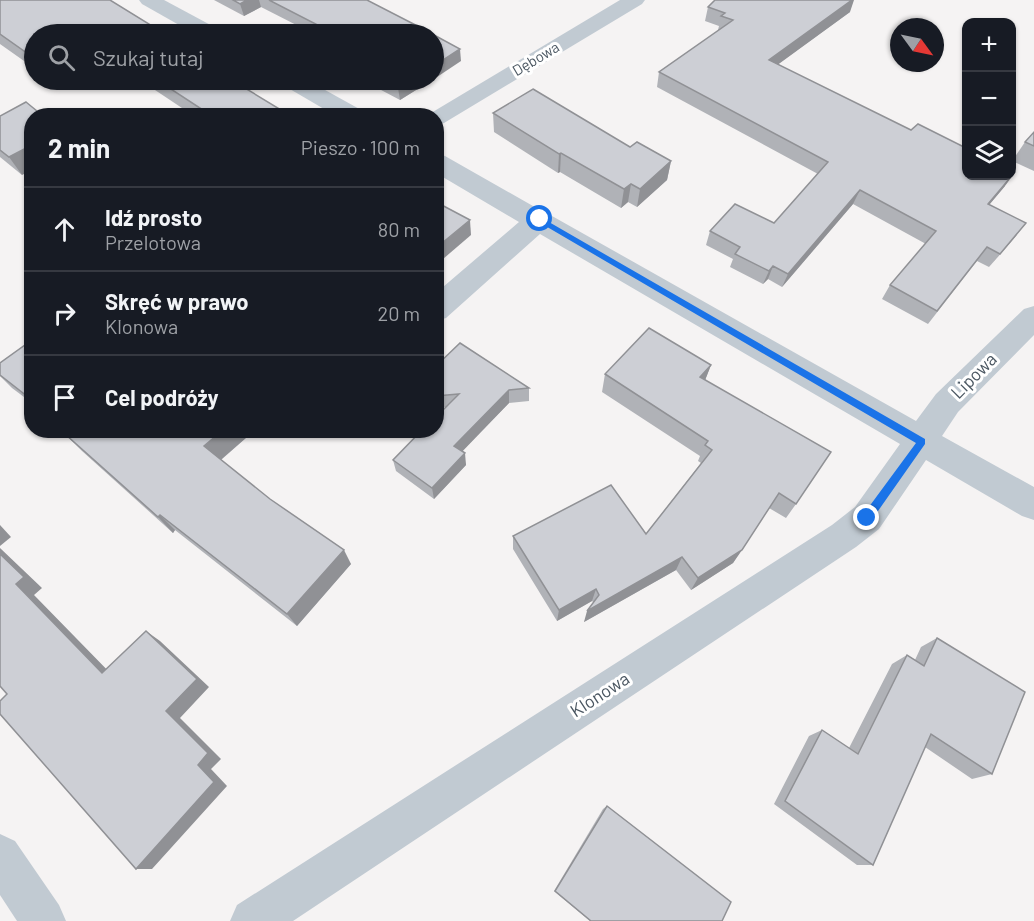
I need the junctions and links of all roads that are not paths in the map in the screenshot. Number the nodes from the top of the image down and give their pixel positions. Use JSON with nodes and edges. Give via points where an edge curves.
{"nodes":[{"id":1,"x":149,"y":0,"type":"edge"},
{"id":2,"x":634,"y":0,"type":"edge"},
{"id":3,"x":192,"y":24,"type":"edge"},
{"id":4,"x":307,"y":90,"type":"edge"},
{"id":5,"x":337,"y":108,"type":"edge"},
{"id":6,"x":444,"y":113,"type":"edge"},
{"id":7,"x":444,"y":166,"type":"edge"},
{"id":8,"x":540,"y":219,"type":"junction"},
{"id":9,"x":444,"y":303,"type":"edge"},
{"id":10,"x":1034,"y":316,"type":"edge"},
{"id":11,"x":922,"y":442,"type":"junction"},
{"id":12,"x":1034,"y":505,"type":"edge"},
{"id":13,"x":0,"y":856,"type":"edge"},
{"id":14,"x":43,"y":921,"type":"edge"},
{"id":15,"x":253,"y":921,"type":"edge"}],
"edges":[{"from":1,"to":3,"type":"street"},
{"from":2,"to":6,"type":"street","name":"Dębowa"},
{"from":4,"to":5,"type":"street"},
{"from":7,"to":8,"type":"street"},
{"from":8,"to":9,"type":"street"},
{"from":8,"to":11,"type":"street"},
{"from":10,"to":11,"type":"street","name":"Lipowa","via":[[947,403]]},
{"from":11,"to":12,"type":"street"},
{"from":11,"to":15,"type":"street","name":"Klonowa","via":[[867,518],[844,536]]},
{"from":13,"to":14,"type":"street"}]}
